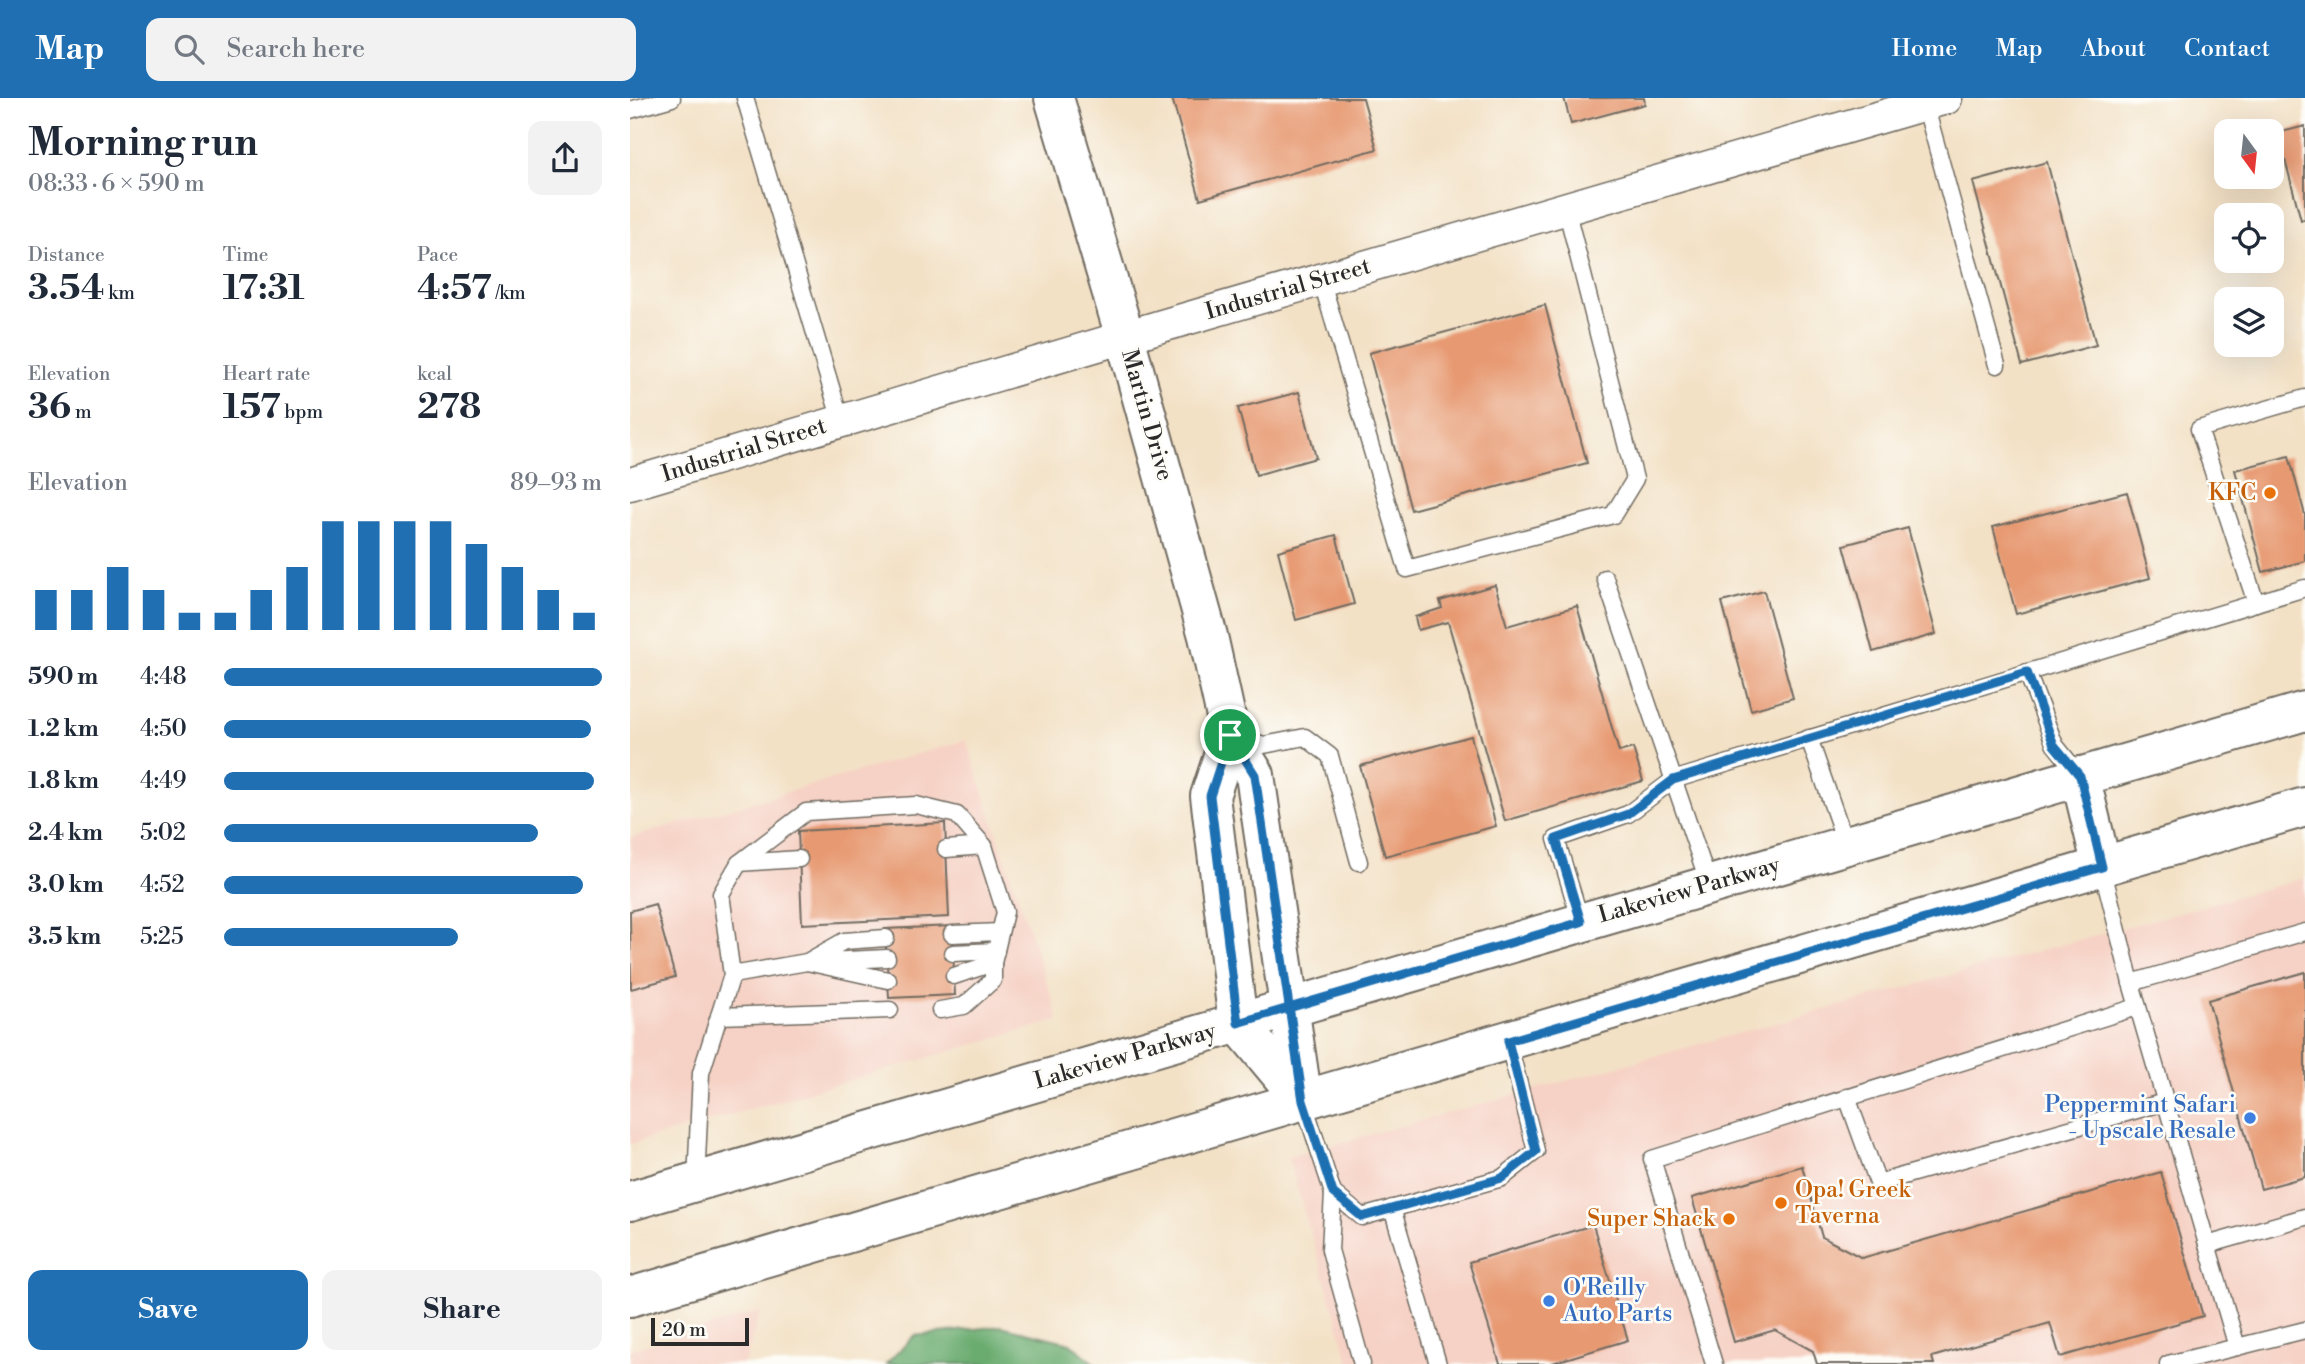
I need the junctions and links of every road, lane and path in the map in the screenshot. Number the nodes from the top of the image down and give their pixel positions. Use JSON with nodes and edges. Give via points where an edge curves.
{"nodes":[{"id":1,"x":672,"y":98,"type":"edge"},
{"id":2,"x":745,"y":98,"type":"edge"},
{"id":3,"x":1054,"y":98,"type":"edge"},
{"id":4,"x":1935,"y":101,"type":"edge"},
{"id":5,"x":630,"y":110,"type":"edge"},
{"id":6,"x":1566,"y":208,"type":"junction"},
{"id":7,"x":1321,"y":279,"type":"junction"},
{"id":8,"x":1125,"y":337,"type":"junction"},
{"id":9,"x":1997,"y":365,"type":"dead end"},
{"id":10,"x":2305,"y":398,"type":"edge"},
{"id":11,"x":841,"y":421,"type":"junction"},
{"id":12,"x":630,"y":484,"type":"edge"},
{"id":13,"x":1605,"y":578,"type":"dead end"},
{"id":14,"x":2305,"y":588,"type":"edge"},
{"id":15,"x":2256,"y":603,"type":"junction"},
{"id":16,"x":2027,"y":672,"type":"junction"},
{"id":17,"x":2305,"y":710,"type":"edge"},
{"id":18,"x":1230,"y":735,"type":"junction"},
{"id":19,"x":1809,"y":738,"type":"junction"},
{"id":20,"x":2080,"y":776,"type":"junction"},
{"id":21,"x":1673,"y":780,"type":"junction"},
{"id":22,"x":2305,"y":807,"type":"edge"},
{"id":23,"x":1846,"y":844,"type":"junction"},
{"id":24,"x":984,"y":846,"type":"junction"},
{"id":25,"x":946,"y":849,"type":"dead end"},
{"id":26,"x":799,"y":859,"type":"dead end"},
{"id":27,"x":1359,"y":862,"type":"dead end"},
{"id":28,"x":739,"y":863,"type":"junction"},
{"id":29,"x":2102,"y":867,"type":"junction"},
{"id":30,"x":1709,"y":884,"type":"junction"},
{"id":31,"x":1581,"y":922,"type":"junction"},
{"id":32,"x":1000,"y":932,"type":"junction"},
{"id":33,"x":2305,"y":932,"type":"edge"},
{"id":34,"x":952,"y":934,"type":"dead end"},
{"id":35,"x":886,"y":938,"type":"dead end"},
{"id":36,"x":953,"y":953,"type":"dead end"},
{"id":37,"x":995,"y":957,"type":"junction"},
{"id":38,"x":887,"y":958,"type":"dead end"},
{"id":39,"x":807,"y":962,"type":"junction"},
{"id":40,"x":732,"y":975,"type":"junction"},
{"id":41,"x":954,"y":976,"type":"dead end"},
{"id":42,"x":888,"y":980,"type":"dead end"},
{"id":43,"x":2131,"y":983,"type":"junction"},
{"id":44,"x":1289,"y":1007,"type":"junction"},
{"id":45,"x":2137,"y":1007,"type":"junction"},
{"id":46,"x":890,"y":1010,"type":"dead end"},
{"id":47,"x":940,"y":1010,"type":"dead end"},
{"id":48,"x":719,"y":1016,"type":"junction"},
{"id":49,"x":1238,"y":1023,"type":"junction"},
{"id":50,"x":1508,"y":1041,"type":"junction"},
{"id":51,"x":1847,"y":1097,"type":"junction"},
{"id":52,"x":1303,"y":1101,"type":"junction"},
{"id":53,"x":2165,"y":1102,"type":"junction"},
{"id":54,"x":696,"y":1182,"type":"junction"},
{"id":55,"x":1333,"y":1193,"type":"junction"},
{"id":56,"x":630,"y":1201,"type":"edge"},
{"id":57,"x":1392,"y":1208,"type":"junction"},
{"id":58,"x":2305,"y":1217,"type":"edge"},
{"id":59,"x":2207,"y":1245,"type":"junction"},
{"id":60,"x":630,"y":1297,"type":"edge"},
{"id":61,"x":2305,"y":1330,"type":"edge"},
{"id":62,"x":2237,"y":1347,"type":"junction"},
{"id":63,"x":1362,"y":1364,"type":"edge"},
{"id":64,"x":1438,"y":1364,"type":"edge"},
{"id":65,"x":1714,"y":1364,"type":"edge"},
{"id":66,"x":2168,"y":1364,"type":"edge"}],
"edges":[{"from":1,"to":5,"type":"lane"},
{"from":2,"to":11,"type":"lane"},
{"from":3,"to":8,"type":"main road","name":"Martin Drive"},
{"from":4,"to":6,"type":"street","name":"Industrial Street"},
{"from":4,"to":9,"type":"lane"},
{"from":6,"to":7,"type":"street","name":"Industrial Street"},
{"from":6,"to":7,"type":"lane","via":[[1635,479],[1613,515],[1407,569]]},
{"from":7,"to":8,"type":"street","name":"Industrial Street"},
{"from":8,"to":11,"type":"street","name":"Industrial Street"},
{"from":8,"to":18,"type":"main road","name":"Martin Drive","via":[[1208,636]]},
{"from":10,"to":15,"type":"lane","via":[[2199,429]]},
{"from":11,"to":12,"type":"street","name":"Industrial Street"},
{"from":13,"to":21,"type":"lane"},
{"from":14,"to":15,"type":"lane"},
{"from":15,"to":16,"type":"lane"},
{"from":16,"to":19,"type":"lane"},
{"from":16,"to":20,"type":"lane","via":[[2054,745]]},
{"from":17,"to":20,"type":"main road","name":"Lakeview Parkway"},
{"from":18,"to":27,"type":"lane","via":[[1264,745],[1305,737],[1329,756]]},
{"from":18,"to":44,"type":"main road","name":"Martin Drive","via":[[1255,775]]},
{"from":18,"to":49,"type":"main road","via":[[1210,796]]},
{"from":19,"to":21,"type":"lane"},
{"from":19,"to":23,"type":"lane"},
{"from":20,"to":23,"type":"main road","name":"Lakeview Parkway"},
{"from":20,"to":29,"type":"main road"},
{"from":21,"to":30,"type":"lane"},
{"from":21,"to":31,"type":"lane","via":[[1628,814],[1556,839]]},
{"from":22,"to":29,"type":"main road"},
{"from":23,"to":30,"type":"main road","name":"Lakeview Parkway"},
{"from":24,"to":25,"type":"lane"},
{"from":24,"to":28,"type":"lane","via":[[957,815],[916,805],[806,812]]},
{"from":24,"to":32,"type":"lane","via":[[1005,912]]},
{"from":26,"to":28,"type":"lane"},
{"from":28,"to":40,"type":"lane","via":[[721,894]]},
{"from":29,"to":43,"type":"lane"},
{"from":29,"to":50,"type":"main road"},
{"from":30,"to":31,"type":"main road","name":"Lakeview Parkway"},
{"from":31,"to":44,"type":"main road","name":"Lakeview Parkway"},
{"from":32,"to":34,"type":"lane"},
{"from":32,"to":37,"type":"lane"},
{"from":33,"to":43,"type":"lane"},
{"from":35,"to":39,"type":"lane","via":[[844,941]]},
{"from":36,"to":37,"type":"lane"},
{"from":37,"to":41,"type":"lane"},
{"from":37,"to":47,"type":"lane","via":[[993,980],[964,1006]]},
{"from":38,"to":39,"type":"lane"},
{"from":39,"to":40,"type":"lane"},
{"from":39,"to":42,"type":"lane"},
{"from":40,"to":48,"type":"lane"},
{"from":43,"to":45,"type":"lane"},
{"from":44,"to":49,"type":"main road","name":"Lakeview Parkway"},
{"from":44,"to":52,"type":"main road","name":"Martin Drive"},
{"from":45,"to":51,"type":"lane"},
{"from":45,"to":53,"type":"lane"},
{"from":46,"to":48,"type":"lane"},
{"from":48,"to":54,"type":"lane","via":[[701,1073]]},
{"from":49,"to":52,"type":"main road"},
{"from":49,"to":54,"type":"main road","name":"Lakeview Parkway"},
{"from":50,"to":52,"type":"main road"},
{"from":50,"to":57,"type":"lane","via":[[1536,1151],[1502,1178]]},
{"from":51,"to":53,"type":"lane","via":[[1878,1183]]},
{"from":51,"to":65,"type":"lane","via":[[1651,1159]]},
{"from":52,"to":55,"type":"lane"},
{"from":52,"to":60,"type":"main road"},
{"from":53,"to":59,"type":"lane"},
{"from":54,"to":56,"type":"main road","name":"Lakeview Parkway"},
{"from":55,"to":57,"type":"lane","via":[[1362,1217]]},
{"from":55,"to":63,"type":"lane","via":[[1329,1250]]},
{"from":57,"to":64,"type":"lane"},
{"from":58,"to":59,"type":"lane"},
{"from":59,"to":62,"type":"lane"},
{"from":61,"to":62,"type":"lane"},
{"from":62,"to":66,"type":"lane"}]}
